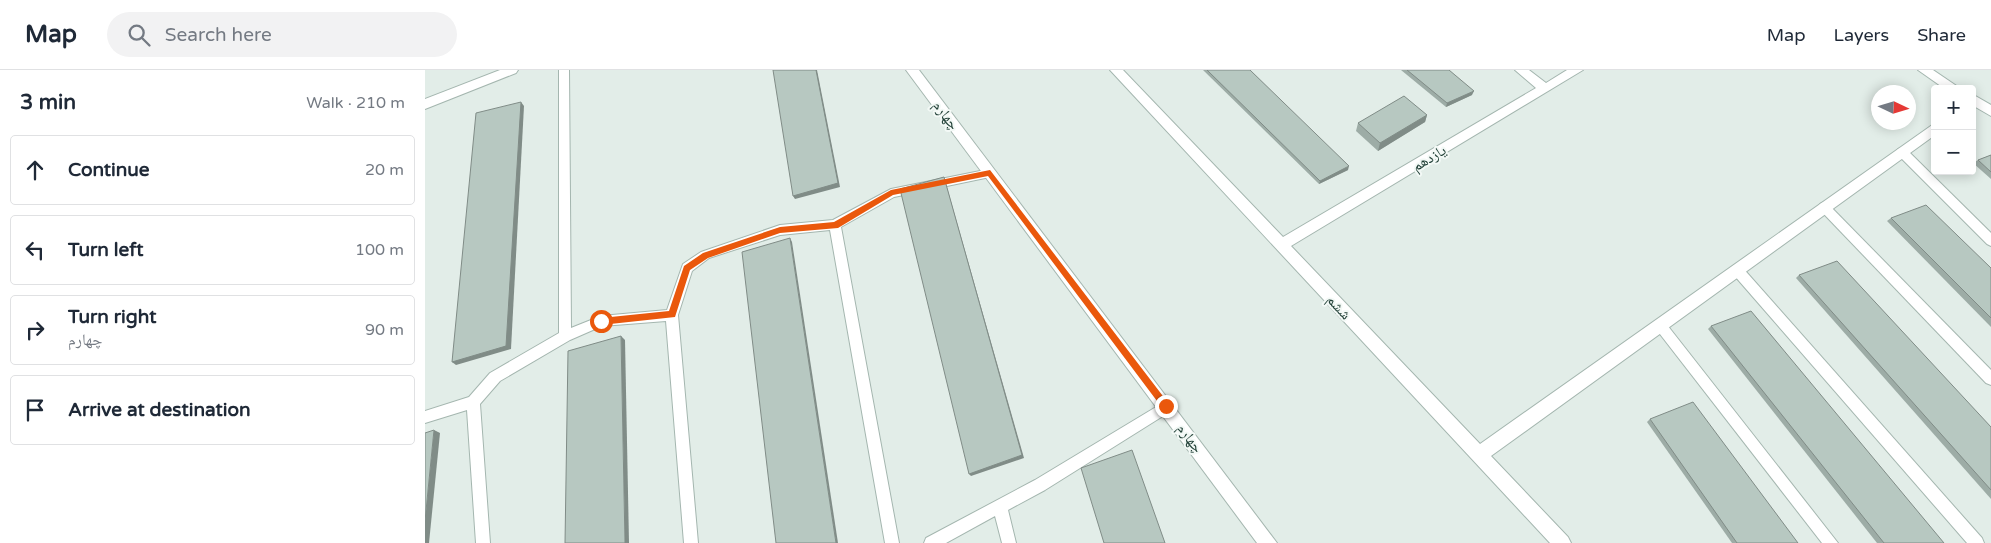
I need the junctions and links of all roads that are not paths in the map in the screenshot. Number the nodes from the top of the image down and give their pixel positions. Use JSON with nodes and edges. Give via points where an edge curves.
{"nodes":[{"id":1,"x":512,"y":70,"type":"edge"},
{"id":2,"x":564,"y":70,"type":"edge"},
{"id":3,"x":913,"y":70,"type":"edge"},
{"id":4,"x":1116,"y":70,"type":"edge"},
{"id":5,"x":1521,"y":70,"type":"edge"},
{"id":6,"x":1577,"y":70,"type":"edge"},
{"id":7,"x":1924,"y":70,"type":"edge"},
{"id":8,"x":1948,"y":85,"type":"edge"},
{"id":9,"x":1545,"y":89,"type":"junction"},
{"id":10,"x":1976,"y":102,"type":"edge"},
{"id":11,"x":425,"y":104,"type":"edge"},
{"id":12,"x":1991,"y":111,"type":"edge"},
{"id":13,"x":1932,"y":130,"type":"edge"},
{"id":14,"x":1902,"y":152,"type":"junction"},
{"id":15,"x":990,"y":173,"type":"junction"},
{"id":16,"x":1824,"y":207,"type":"junction"},
{"id":17,"x":835,"y":225,"type":"junction"},
{"id":18,"x":1991,"y":241,"type":"edge"},
{"id":19,"x":1281,"y":245,"type":"junction"},
{"id":20,"x":1737,"y":270,"type":"junction"},
{"id":21,"x":672,"y":314,"type":"junction"},
{"id":22,"x":1660,"y":325,"type":"junction"},
{"id":23,"x":565,"y":336,"type":"junction"},
{"id":24,"x":1991,"y":379,"type":"edge"},
{"id":25,"x":473,"y":402,"type":"junction"},
{"id":26,"x":1166,"y":406,"type":"junction"},
{"id":27,"x":425,"y":417,"type":"edge"},
{"id":28,"x":1479,"y":455,"type":"junction"},
{"id":29,"x":1000,"y":506,"type":"junction"},
{"id":30,"x":483,"y":543,"type":"edge"},
{"id":31,"x":691,"y":543,"type":"edge"},
{"id":32,"x":892,"y":543,"type":"edge"},
{"id":33,"x":931,"y":543,"type":"edge"},
{"id":34,"x":1009,"y":543,"type":"edge"},
{"id":35,"x":1268,"y":543,"type":"edge"},
{"id":36,"x":1562,"y":543,"type":"edge"},
{"id":37,"x":1831,"y":543,"type":"edge"},
{"id":38,"x":1977,"y":543,"type":"edge"}],
"edges":[{"from":1,"to":11,"type":"street"},
{"from":2,"to":23,"type":"lane"},
{"from":3,"to":15,"type":"street","name":"چهارم"},
{"from":4,"to":19,"type":"street","name":"ششم"},
{"from":5,"to":9,"type":"street"},
{"from":6,"to":9,"type":"street","name":"یازدهم"},
{"from":7,"to":8,"type":"street"},
{"from":9,"to":19,"type":"street","name":"یازدهم"},
{"from":10,"to":12,"type":"street"},
{"from":13,"to":14,"type":"street"},
{"from":14,"to":16,"type":"street"},
{"from":14,"to":18,"type":"lane"},
{"from":15,"to":17,"type":"lane","via":[[891,193]]},
{"from":15,"to":26,"type":"street","name":"چهارم"},
{"from":16,"to":20,"type":"street"},
{"from":16,"to":24,"type":"lane"},
{"from":17,"to":21,"type":"lane","via":[[780,230],[705,255],[687,268]]},
{"from":17,"to":32,"type":"lane"},
{"from":19,"to":28,"type":"street","name":"ششم"},
{"from":20,"to":22,"type":"street"},
{"from":20,"to":38,"type":"lane"},
{"from":21,"to":23,"type":"lane","via":[[601,321]]},
{"from":21,"to":31,"type":"lane"},
{"from":22,"to":28,"type":"street"},
{"from":22,"to":37,"type":"lane"},
{"from":23,"to":25,"type":"lane","via":[[495,377]]},
{"from":25,"to":27,"type":"lane"},
{"from":25,"to":30,"type":"lane"},
{"from":26,"to":29,"type":"lane","via":[[1040,485]]},
{"from":26,"to":35,"type":"street","name":"چهارم"},
{"from":28,"to":36,"type":"street","name":"ششم"},
{"from":29,"to":33,"type":"lane"},
{"from":29,"to":34,"type":"lane"}]}
